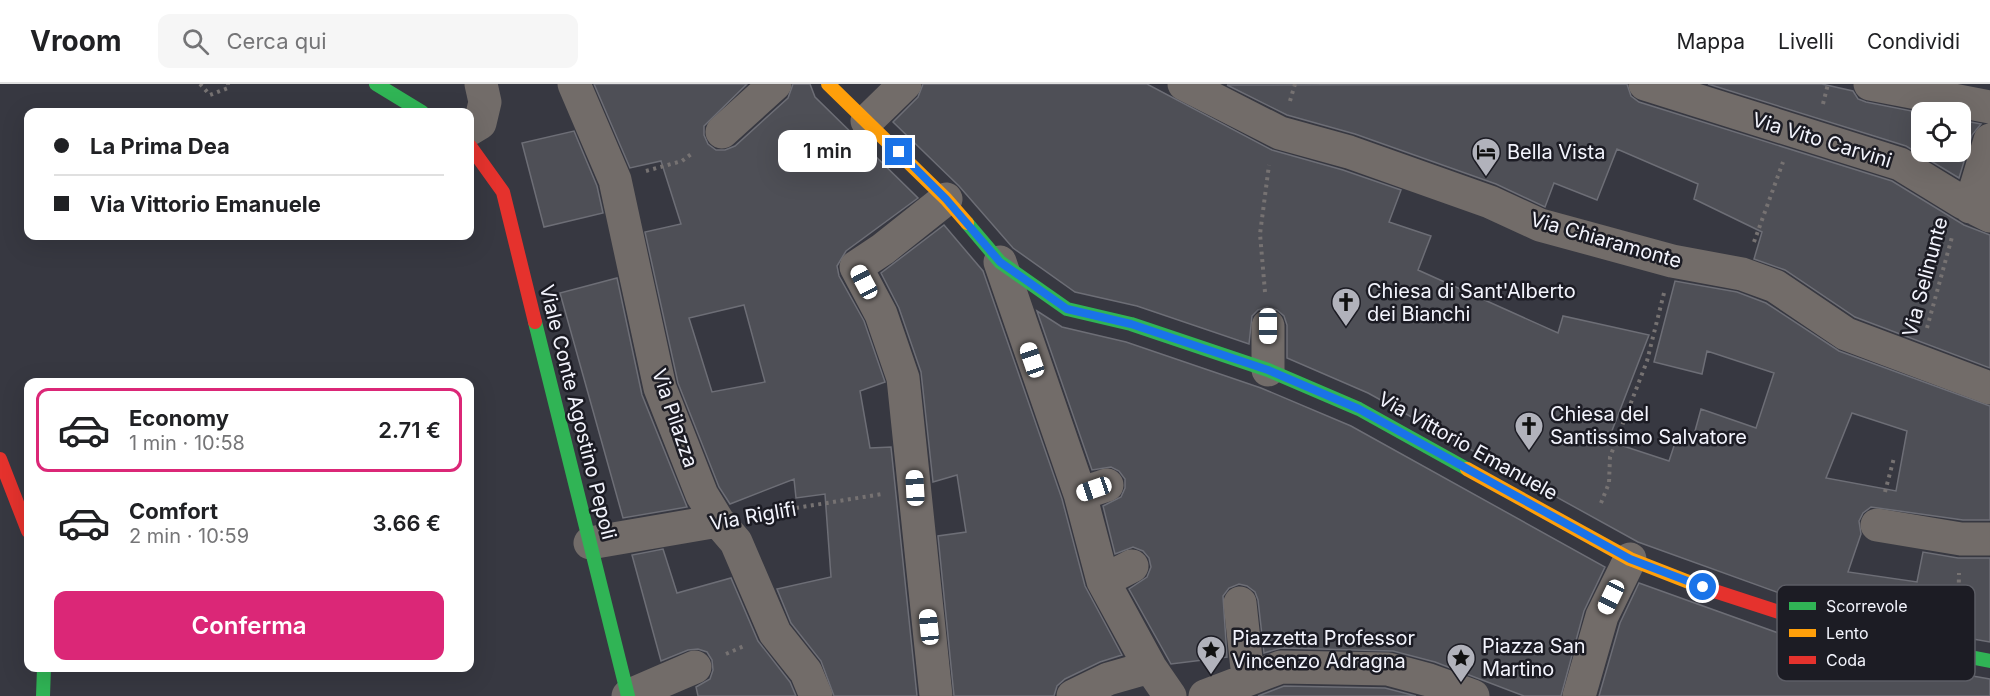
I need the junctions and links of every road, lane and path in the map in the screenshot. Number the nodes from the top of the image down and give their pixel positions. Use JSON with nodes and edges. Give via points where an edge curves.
{"nodes":[{"id":1,"x":200,"y":84,"type":"edge"},
{"id":2,"x":228,"y":84,"type":"edge"},
{"id":3,"x":376,"y":84,"type":"edge"},
{"id":4,"x":481,"y":84,"type":"edge"},
{"id":5,"x":574,"y":84,"type":"edge"},
{"id":6,"x":774,"y":84,"type":"edge"},
{"id":7,"x":828,"y":84,"type":"edge"},
{"id":8,"x":905,"y":84,"type":"edge"},
{"id":9,"x":1184,"y":84,"type":"edge"},
{"id":10,"x":1645,"y":84,"type":"edge"},
{"id":11,"x":1870,"y":84,"type":"edge"},
{"id":12,"x":1990,"y":107,"type":"edge"},
{"id":13,"x":415,"y":108,"type":"edge"},
{"id":14,"x":867,"y":121,"type":"junction"},
{"id":15,"x":474,"y":127,"type":"edge"},
{"id":16,"x":1274,"y":129,"type":"junction"},
{"id":17,"x":722,"y":132,"type":"joint"},
{"id":18,"x":1794,"y":133,"type":"junction"},
{"id":19,"x":1990,"y":140,"type":"edge"},
{"id":20,"x":474,"y":150,"type":"edge"},
{"id":21,"x":615,"y":180,"type":"junction"},
{"id":22,"x":946,"y":199,"type":"junction"},
{"id":23,"x":1974,"y":208,"type":"edge"},
{"id":24,"x":1672,"y":261,"type":"junction"},
{"id":25,"x":1000,"y":262,"type":"junction"},
{"id":26,"x":1742,"y":274,"type":"junction"},
{"id":27,"x":1268,"y":326,"type":"joint"},
{"id":28,"x":1918,"y":360,"type":"junction"},
{"id":29,"x":1268,"y":370,"type":"junction"},
{"id":30,"x":1990,"y":388,"type":"edge"},
{"id":31,"x":0,"y":459,"type":"edge"},
{"id":32,"x":915,"y":488,"type":"junction"},
{"id":33,"x":24,"y":521,"type":"edge"},
{"id":34,"x":718,"y":521,"type":"junction"},
{"id":35,"x":1877,"y":525,"type":"dead end"},
{"id":36,"x":1588,"y":534,"type":"junction"},
{"id":37,"x":1975,"y":539,"type":"edge"},
{"id":38,"x":590,"y":543,"type":"junction"},
{"id":39,"x":1630,"y":559,"type":"junction"},
{"id":40,"x":1132,"y":566,"type":"dead end"},
{"id":41,"x":1103,"y":581,"type":"junction"},
{"id":42,"x":1968,"y":585,"type":"edge"},
{"id":43,"x":1240,"y":603,"type":"dead end"},
{"id":44,"x":1777,"y":612,"type":"edge"},
{"id":45,"x":775,"y":633,"type":"junction"},
{"id":46,"x":1975,"y":659,"type":"edge"},
{"id":47,"x":1990,"y":661,"type":"edge"},
{"id":48,"x":695,"y":667,"type":"joint"},
{"id":49,"x":1150,"y":667,"type":"junction"},
{"id":50,"x":1247,"y":667,"type":"junction"},
{"id":51,"x":44,"y":672,"type":"edge"},
{"id":52,"x":1108,"y":689,"type":"edge"},
{"id":53,"x":43,"y":696,"type":"edge"},
{"id":54,"x":628,"y":696,"type":"edge"},
{"id":55,"x":816,"y":696,"type":"edge"},
{"id":56,"x":936,"y":696,"type":"edge"},
{"id":57,"x":1073,"y":696,"type":"edge"},
{"id":58,"x":1170,"y":696,"type":"edge"},
{"id":59,"x":1205,"y":696,"type":"edge"},
{"id":60,"x":1473,"y":696,"type":"edge"},
{"id":61,"x":1579,"y":696,"type":"edge"}],
"edges":[{"from":1,"to":2,"type":"path","via":[[210,95],[228,88]]},
{"from":3,"to":13,"type":"street"},
{"from":4,"to":15,"type":"street","via":[[485,102],[480,123]]},
{"from":5,"to":21,"type":"street","name":"Via Pilazza"},
{"from":6,"to":17,"type":"street"},
{"from":7,"to":14,"type":"street","name":"Via Vittorio Emanuele"},
{"from":8,"to":14,"type":"street"},
{"from":9,"to":16,"type":"street","name":"Via Chiaramonte"},
{"from":10,"to":18,"type":"street","name":"Via Vito Carvini"},
{"from":11,"to":12,"type":"street"},
{"from":14,"to":22,"type":"street","name":"Via Vittorio Emanuele"},
{"from":16,"to":24,"type":"street","name":"Via Chiaramonte","via":[[1490,202],[1540,225]]},
{"from":16,"to":27,"type":"path","via":[[1260,234]]},
{"from":17,"to":21,"type":"path","via":[[682,160]]},
{"from":18,"to":23,"type":"street","name":"Via Vito Carvini","via":[[1900,164]]},
{"from":18,"to":26,"type":"path"},
{"from":19,"to":23,"type":"street"},
{"from":20,"to":38,"type":"street","name":"Viale Conte Agostino Pepoli","via":[[503,192]]},
{"from":21,"to":34,"type":"street","name":"Via Pilazza","via":[[660,388],[702,495]]},
{"from":22,"to":25,"type":"street","name":"Via Vittorio Emanuele"},
{"from":22,"to":32,"type":"street","via":[[856,267],[881,314],[903,378]]},
{"from":23,"to":28,"type":"path","name":"Via Selinunte"},
{"from":24,"to":26,"type":"street","name":"Via Chiaramonte"},
{"from":24,"to":36,"type":"path","via":[[1647,360],[1610,456],[1609,483]]},
{"from":25,"to":29,"type":"street","name":"Via Vittorio Emanuele","via":[[1067,309],[1131,324]]},
{"from":25,"to":41,"type":"street","via":[[1094,490]]},
{"from":26,"to":28,"type":"street","name":"Via Chiaramonte","via":[[1775,286],[1846,334]]},
{"from":27,"to":29,"type":"street"},
{"from":28,"to":30,"type":"street","name":"Via Chiaramonte"},
{"from":29,"to":36,"type":"street","name":"Via Vittorio Emanuele","via":[[1359,409]]},
{"from":31,"to":33,"type":"street"},
{"from":32,"to":34,"type":"path","name":"Via Riglifi"},
{"from":32,"to":56,"type":"street"},
{"from":34,"to":38,"type":"street","name":"Via Riglifi"},
{"from":34,"to":45,"type":"street","name":"Via Pilazza","via":[[736,542]]},
{"from":35,"to":37,"type":"street"},
{"from":36,"to":39,"type":"street","name":"Via Vittorio Emanuele"},
{"from":37,"to":42,"type":"path"},
{"from":38,"to":54,"type":"street","name":"Viale Conte Agostino Pepoli"},
{"from":39,"to":44,"type":"street","name":"Via Vittorio Emanuele"},
{"from":39,"to":61,"type":"street","via":[[1602,616]]},
{"from":40,"to":41,"type":"street"},
{"from":41,"to":49,"type":"street"},
{"from":43,"to":50,"type":"street"},
{"from":45,"to":48,"type":"path"},
{"from":45,"to":55,"type":"street","name":"Via Pilazza","via":[[806,672]]},
{"from":46,"to":47,"type":"street","name":"Via Vittorio Emanuele"},
{"from":48,"to":54,"type":"street"},
{"from":49,"to":52,"type":"street"},
{"from":49,"to":58,"type":"street"},
{"from":50,"to":59,"type":"street"},
{"from":50,"to":60,"type":"street","via":[[1388,669]]},
{"from":51,"to":53,"type":"street"},
{"from":52,"to":57,"type":"street"}]}
